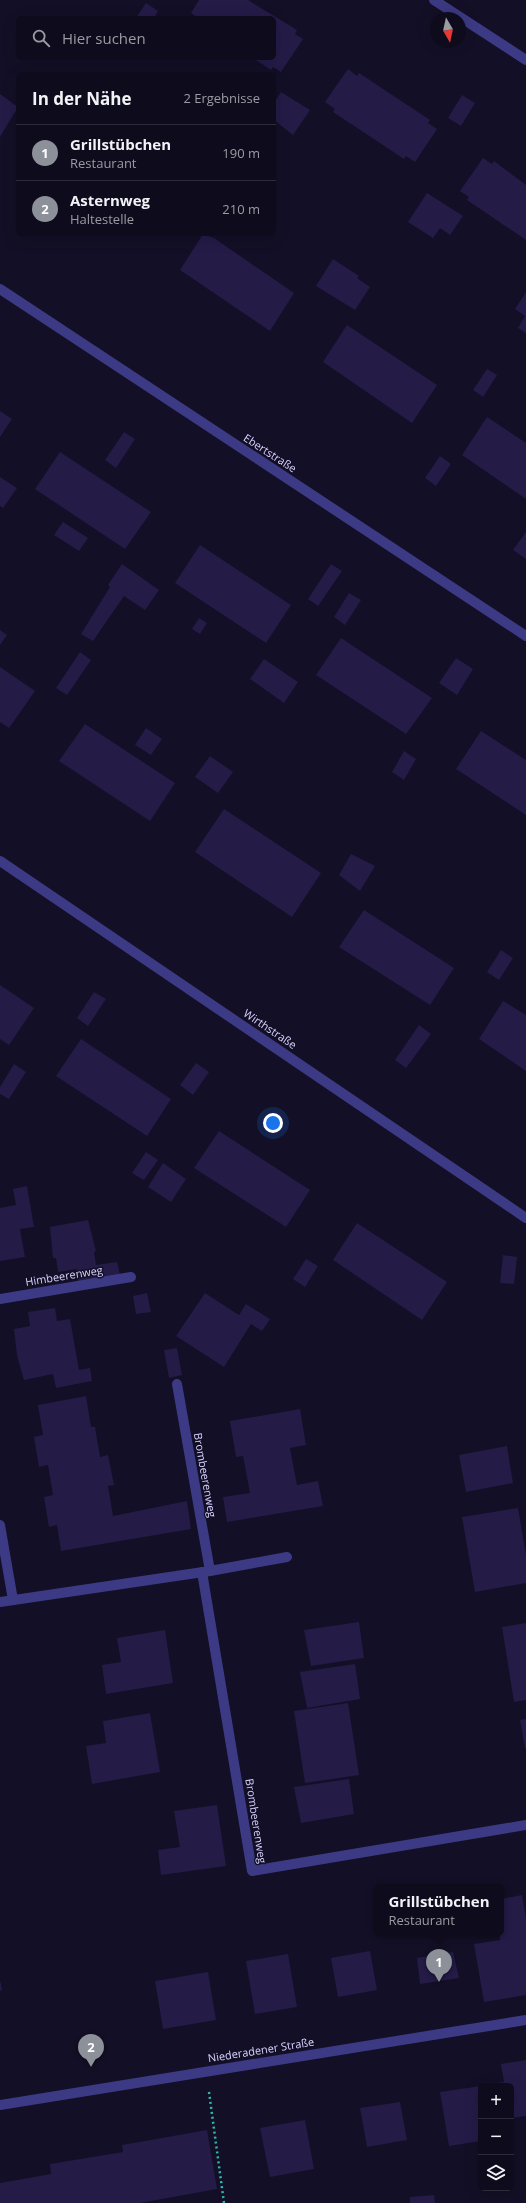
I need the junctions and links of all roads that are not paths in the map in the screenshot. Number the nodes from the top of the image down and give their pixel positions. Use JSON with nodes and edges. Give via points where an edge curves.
{"nodes":[{"id":1,"x":434,"y":0,"type":"edge"},
{"id":2,"x":526,"y":60,"type":"edge"},
{"id":3,"x":0,"y":289,"type":"edge"},
{"id":4,"x":526,"y":636,"type":"edge"},
{"id":5,"x":0,"y":861,"type":"edge"},
{"id":6,"x":526,"y":1218,"type":"edge"},
{"id":7,"x":132,"y":1277,"type":"dead end"},
{"id":8,"x":0,"y":1299,"type":"edge"},
{"id":9,"x":177,"y":1384,"type":"dead end"},
{"id":10,"x":0,"y":1525,"type":"edge"},
{"id":11,"x":287,"y":1557,"type":"dead end"},
{"id":12,"x":206,"y":1572,"type":"junction"},
{"id":13,"x":13,"y":1600,"type":"junction"},
{"id":14,"x":0,"y":1602,"type":"edge"},
{"id":15,"x":526,"y":1825,"type":"edge"},
{"id":16,"x":526,"y":2020,"type":"edge"},
{"id":17,"x":0,"y":2105,"type":"edge"}],
"edges":[{"from":1,"to":2,"type":"street"},
{"from":3,"to":4,"type":"street","name":"Ebertstraße"},
{"from":5,"to":6,"type":"street","name":"Wirthstraße"},
{"from":7,"to":8,"type":"street","name":"Himbeerenweg"},
{"from":9,"to":12,"type":"street","name":"Brombeerenweg"},
{"from":10,"to":13,"type":"street"},
{"from":11,"to":12,"type":"street"},
{"from":12,"to":13,"type":"street"},
{"from":12,"to":15,"type":"street","name":"Brombeerenweg","via":[[252,1872]]},
{"from":13,"to":14,"type":"street"},
{"from":16,"to":17,"type":"street","name":"Niederadener Straße"}]}
